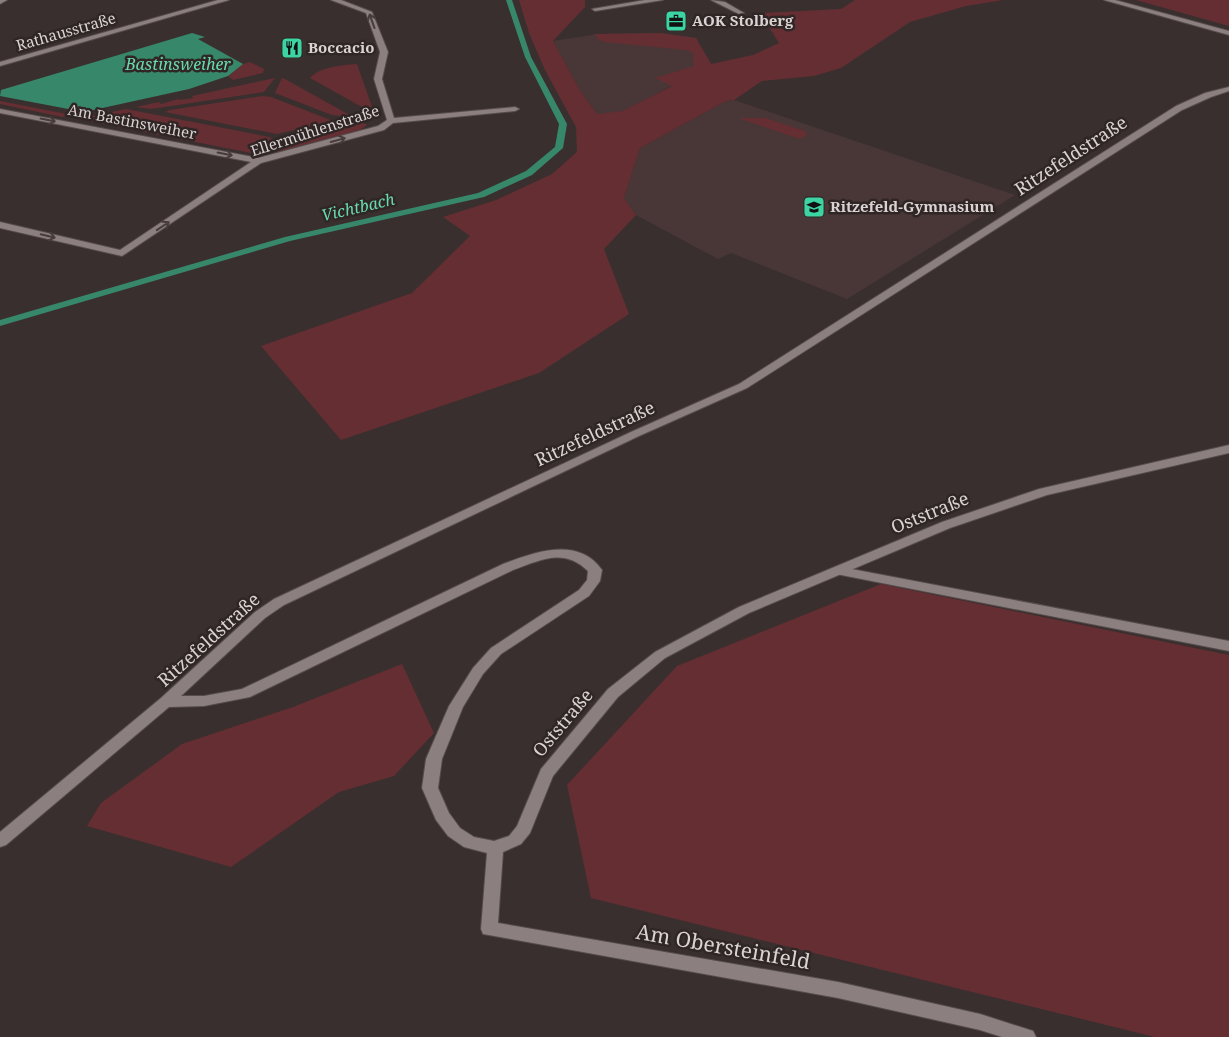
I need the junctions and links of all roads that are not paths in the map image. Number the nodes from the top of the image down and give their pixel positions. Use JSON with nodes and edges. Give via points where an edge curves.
{"nodes":[{"id":1,"x":4,"y":0,"type":"edge"},
{"id":2,"x":226,"y":0,"type":"edge"},
{"id":3,"x":334,"y":0,"type":"edge"},
{"id":4,"x":660,"y":0,"type":"edge"},
{"id":5,"x":714,"y":0,"type":"edge"},
{"id":6,"x":1107,"y":0,"type":"edge"},
{"id":7,"x":0,"y":2,"type":"edge"},
{"id":8,"x":595,"y":9,"type":"dead end"},
{"id":9,"x":741,"y":13,"type":"dead end"},
{"id":10,"x":1229,"y":34,"type":"edge"},
{"id":11,"x":0,"y":64,"type":"edge"},
{"id":12,"x":1229,"y":89,"type":"edge"},
{"id":13,"x":515,"y":109,"type":"dead end"},
{"id":14,"x":0,"y":111,"type":"edge"},
{"id":15,"x":391,"y":121,"type":"junction"},
{"id":16,"x":258,"y":161,"type":"junction"},
{"id":17,"x":0,"y":225,"type":"edge"},
{"id":18,"x":1229,"y":449,"type":"edge"},
{"id":19,"x":841,"y":571,"type":"junction"},
{"id":20,"x":1229,"y":646,"type":"edge"},
{"id":21,"x":166,"y":702,"type":"junction"},
{"id":22,"x":0,"y":841,"type":"edge"},
{"id":23,"x":495,"y":848,"type":"junction"},
{"id":24,"x":1027,"y":1037,"type":"edge"}],
"edges":[{"from":1,"to":7,"type":"street"},
{"from":2,"to":11,"type":"street","name":"Rathausstraße"},
{"from":15,"to":3,"type":"street","name":"Ellermühlenstraße","one_way":true,"via":[[378,78],[384,52],[369,12]]},
{"from":4,"to":8,"type":"street"},
{"from":5,"to":9,"type":"street"},
{"from":6,"to":10,"type":"street"},
{"from":12,"to":21,"type":"street","name":"Ritzefeldstraße","via":[[1178,108],[743,386],[279,602],[260,615]]},
{"from":13,"to":15,"type":"street"},
{"from":14,"to":16,"type":"street","name":"Am Bastinsweiher","one_way":true},
{"from":16,"to":15,"type":"street","name":"Ellermühlenstraße","one_way":true,"via":[[381,128]]},
{"from":17,"to":16,"type":"street","name":"Ellermühlenstraße","one_way":true,"via":[[122,253]]},
{"from":18,"to":19,"type":"street","name":"Oststraße","via":[[1043,492],[946,525]]},
{"from":19,"to":20,"type":"street"},
{"from":19,"to":23,"type":"street","name":"Oststraße","via":[[744,610],[660,654],[612,694],[546,772],[524,829],[515,840]]},
{"from":21,"to":22,"type":"street","name":"Ritzefeldstraße"},
{"from":21,"to":23,"type":"street","via":[[204,701],[245,693],[508,567],[560,553],[581,557],[595,570],[593,581],[584,593],[496,651],[478,671],[456,706],[434,759],[430,788],[442,816],[454,832],[470,842]]},
{"from":23,"to":24,"type":"street","name":"Am Obersteinfeld","via":[[489,929],[838,990],[980,1022]]}]}
